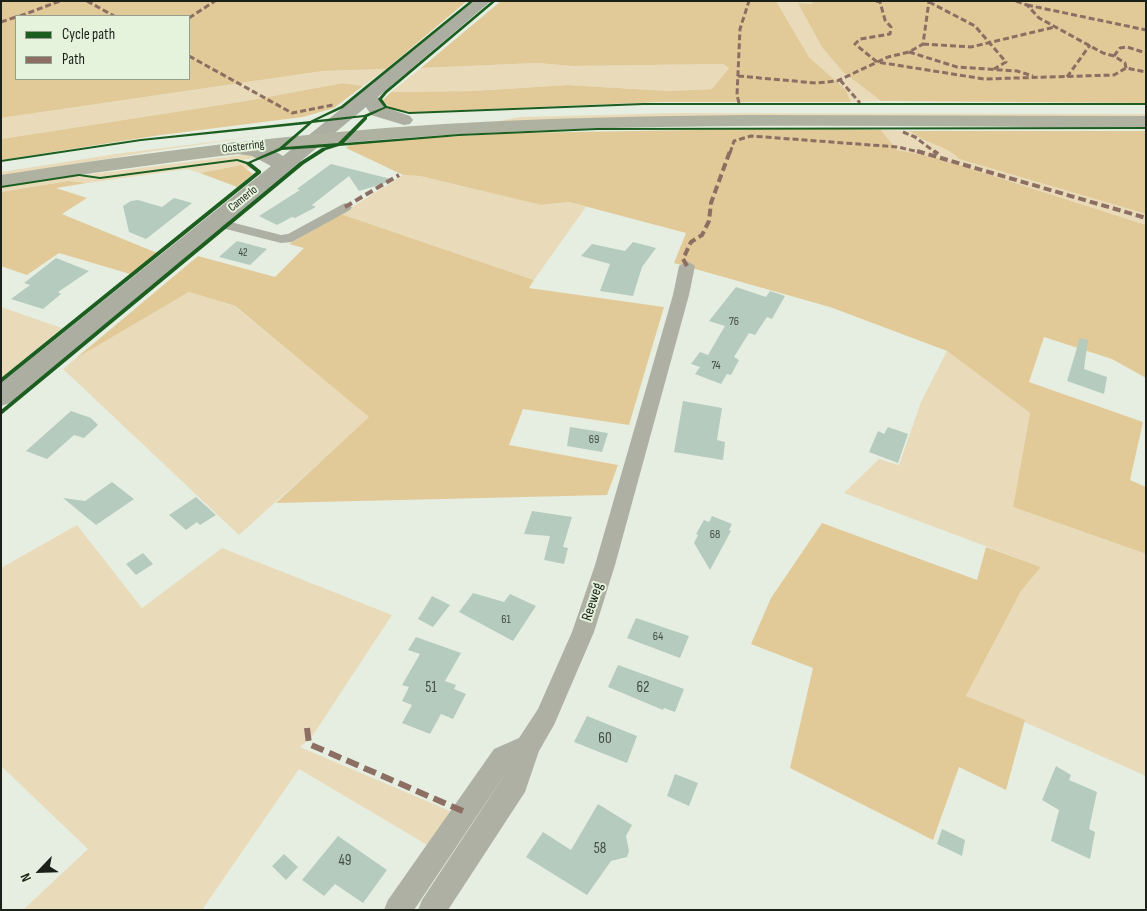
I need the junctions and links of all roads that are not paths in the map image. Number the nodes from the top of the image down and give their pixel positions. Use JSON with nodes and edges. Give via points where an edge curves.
{"nodes":[{"id":1,"x":484,"y":1,"type":"edge"},
{"id":2,"x":368,"y":95,"type":"junction"},
{"id":3,"x":1146,"y":110,"type":"edge"},
{"id":4,"x":404,"y":120,"type":"junction"},
{"id":5,"x":1146,"y":122,"type":"edge"},
{"id":6,"x":332,"y":125,"type":"junction"},
{"id":7,"x":315,"y":139,"type":"junction"},
{"id":8,"x":230,"y":148,"type":"junction"},
{"id":9,"x":283,"y":166,"type":"junction"},
{"id":10,"x":1,"y":168,"type":"edge"},
{"id":11,"x":1,"y":181,"type":"edge"},
{"id":12,"x":345,"y":208,"type":"dead end"},
{"id":13,"x":215,"y":222,"type":"junction"},
{"id":14,"x":687,"y":266,"type":"dead end"},
{"id":15,"x":1,"y":397,"type":"edge"},
{"id":16,"x":528,"y":746,"type":"junction"},
{"id":17,"x":398,"y":910,"type":"edge"},
{"id":18,"x":432,"y":910,"type":"edge"}],
"edges":[{"from":1,"to":2,"type":"main road","name":"Camerlo"},
{"from":2,"to":4,"type":"main road","via":[[377,110]]},
{"from":2,"to":6,"type":"main road","name":"Camerlo"},
{"from":3,"to":4,"type":"main road","name":"Oosterring","via":[[704,110]]},
{"from":4,"to":6,"type":"main road","name":"Oosterring"},
{"from":5,"to":7,"type":"main road","name":"Oosterring","via":[[577,124]]},
{"from":6,"to":7,"type":"main road","name":"Camerlo"},
{"from":6,"to":10,"type":"main road","name":"Oosterring","via":[[220,136]]},
{"from":7,"to":8,"type":"main road","name":"Oosterring"},
{"from":7,"to":9,"type":"main road","name":"Camerlo"},
{"from":8,"to":9,"type":"main road","via":[[253,150]]},
{"from":8,"to":11,"type":"main road","name":"Oosterring"},
{"from":9,"to":13,"type":"main road","name":"Camerlo"},
{"from":12,"to":13,"type":"street","via":[[292,238],[281,239]]},
{"from":13,"to":15,"type":"main road","name":"Camerlo"},
{"from":14,"to":16,"type":"street","name":"Reeweg","via":[[594,599],[546,717]]},
{"from":16,"to":17,"type":"street","via":[[503,758]]},
{"from":16,"to":18,"type":"street","name":"Reeweg","via":[[516,783]]}]}
